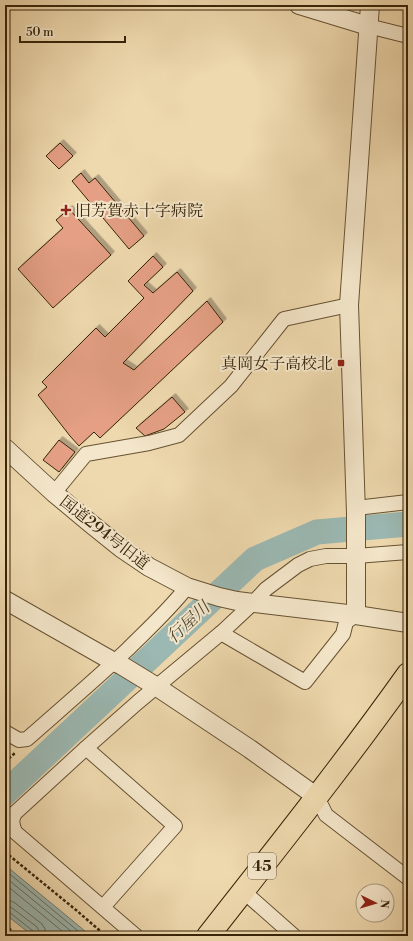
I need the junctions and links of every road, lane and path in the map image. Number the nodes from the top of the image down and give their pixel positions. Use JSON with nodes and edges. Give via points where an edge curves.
{"nodes":[{"id":1,"x":299,"y":5,"type":"edge"},
{"id":2,"x":370,"y":5,"type":"edge"},
{"id":3,"x":368,"y":26,"type":"junction"},
{"id":4,"x":408,"y":36,"type":"edge"},
{"id":5,"x":349,"y":305,"type":"junction"},
{"id":6,"x":5,"y":448,"type":"edge"},
{"id":7,"x":54,"y":493,"type":"junction"},
{"id":8,"x":408,"y":502,"type":"edge"},
{"id":9,"x":356,"y":511,"type":"junction"},
{"id":10,"x":356,"y":552,"type":"junction"},
{"id":11,"x":408,"y":552,"type":"edge"},
{"id":12,"x":193,"y":589,"type":"junction"},
{"id":13,"x":5,"y":600,"type":"edge"},
{"id":14,"x":245,"y":602,"type":"junction"},
{"id":15,"x":356,"y":615,"type":"junction"},
{"id":16,"x":408,"y":623,"type":"edge"},
{"id":17,"x":221,"y":632,"type":"junction"},
{"id":18,"x":118,"y":663,"type":"junction"},
{"id":19,"x":408,"y":674,"type":"edge"},
{"id":20,"x":152,"y":684,"type":"junction"},
{"id":21,"x":5,"y":732,"type":"edge"},
{"id":22,"x":86,"y":748,"type":"junction"},
{"id":23,"x":17,"y":752,"type":"dead end"},
{"id":24,"x":5,"y":762,"type":"edge"},
{"id":25,"x":317,"y":797,"type":"junction"},
{"id":26,"x":5,"y":852,"type":"edge"},
{"id":27,"x":408,"y":878,"type":"edge"},
{"id":28,"x":243,"y":891,"type":"junction"},
{"id":29,"x":103,"y":907,"type":"junction"},
{"id":30,"x":5,"y":925,"type":"edge"},
{"id":31,"x":18,"y":936,"type":"edge"},
{"id":32,"x":106,"y":936,"type":"edge"},
{"id":33,"x":136,"y":936,"type":"edge"},
{"id":34,"x":208,"y":936,"type":"edge"},
{"id":35,"x":294,"y":936,"type":"edge"}],
"edges":[{"from":1,"to":3,"type":"street"},
{"from":2,"to":3,"type":"street"},
{"from":3,"to":4,"type":"street"},
{"from":3,"to":5,"type":"street"},
{"from":5,"to":7,"type":"street","via":[[284,319],[231,386],[180,435],[86,454]]},
{"from":5,"to":9,"type":"street"},
{"from":6,"to":7,"type":"street","name":"国道294号旧道"},
{"from":7,"to":12,"type":"street","name":"国道294号旧道","via":[[148,567]]},
{"from":8,"to":9,"type":"street"},
{"from":9,"to":10,"type":"street"},
{"from":10,"to":11,"type":"street"},
{"from":10,"to":14,"type":"street","via":[[310,559]]},
{"from":10,"to":15,"type":"street"},
{"from":12,"to":14,"type":"street","name":"国道294号旧道"},
{"from":12,"to":18,"type":"street","via":[[177,600]]},
{"from":13,"to":18,"type":"street"},
{"from":14,"to":15,"type":"street","name":"国道294号旧道"},
{"from":14,"to":17,"type":"street"},
{"from":15,"to":16,"type":"street","name":"国道294号旧道"},
{"from":15,"to":17,"type":"street","via":[[346,622],[343,634],[306,682]]},
{"from":17,"to":20,"type":"street"},
{"from":18,"to":20,"type":"street"},
{"from":18,"to":21,"type":"street","via":[[27,739],[19,740]]},
{"from":19,"to":25,"type":"main road","number":"45"},
{"from":20,"to":22,"type":"street"},
{"from":20,"to":25,"type":"street"},
{"from":22,"to":29,"type":"street","via":[[175,826]]},
{"from":22,"to":29,"type":"street","via":[[15,813],[12,826],[15,832]]},
{"from":23,"to":24,"type":"path"},
{"from":25,"to":27,"type":"street","via":[[326,815]]},
{"from":25,"to":28,"type":"main road","number":"45"},
{"from":26,"to":32,"type":"path"},
{"from":28,"to":34,"type":"main road","number":"45"},
{"from":28,"to":35,"type":"street"},
{"from":29,"to":33,"type":"street"},
{"from":30,"to":31,"type":"path"}]}
